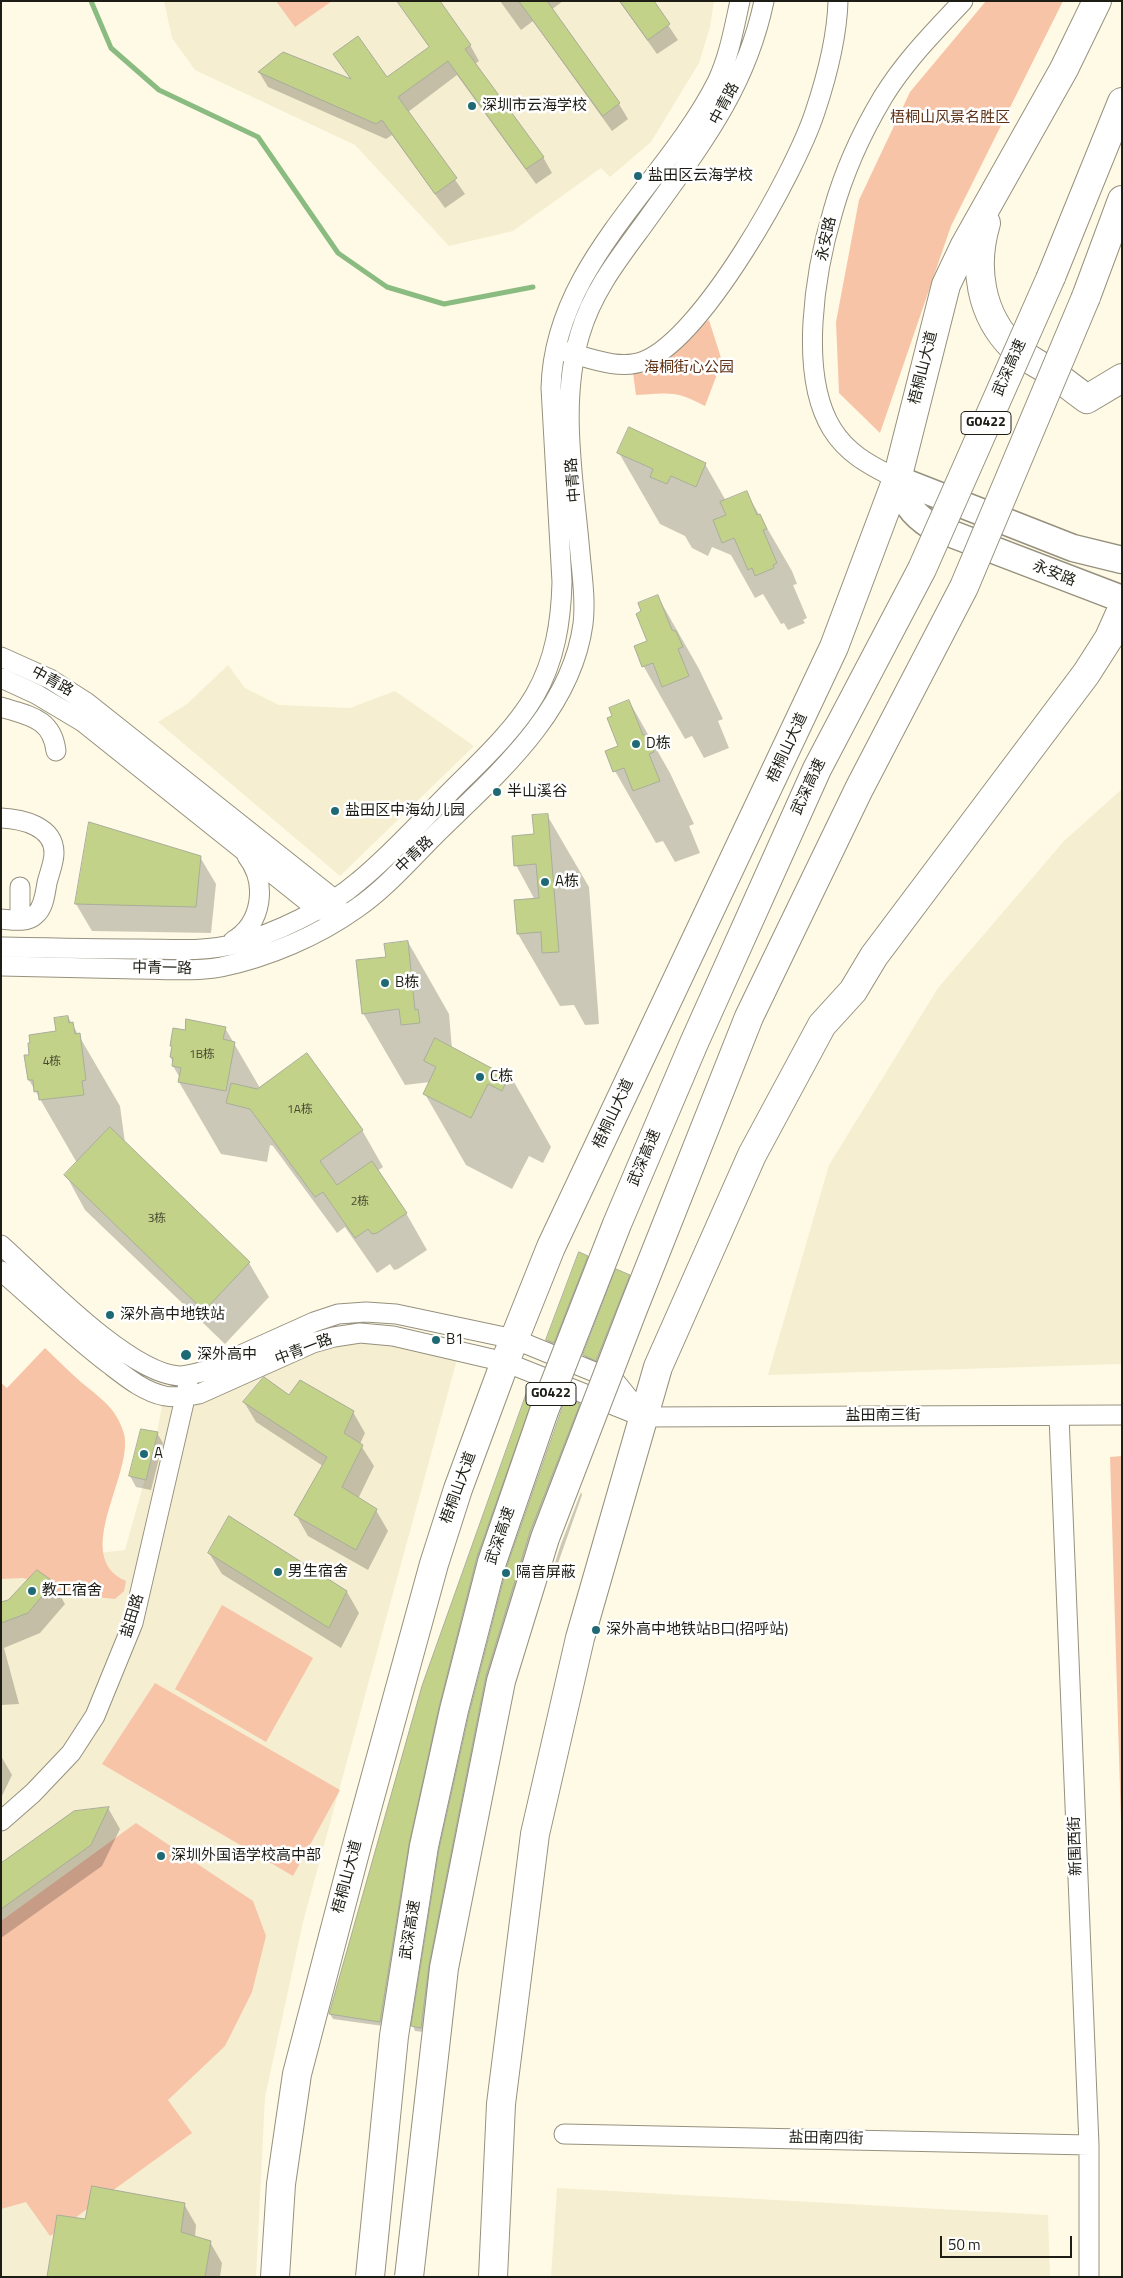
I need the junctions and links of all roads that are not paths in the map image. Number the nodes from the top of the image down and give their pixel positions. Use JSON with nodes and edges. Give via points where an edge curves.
{"nodes":[{"id":1,"x":740,"y":1,"type":"edge"},
{"id":2,"x":764,"y":1,"type":"edge"},
{"id":3,"x":838,"y":1,"type":"edge"},
{"id":4,"x":963,"y":1,"type":"edge"},
{"id":5,"x":1097,"y":1,"type":"edge"},
{"id":6,"x":1122,"y":102,"type":"edge"},
{"id":7,"x":998,"y":186,"type":"junction"},
{"id":8,"x":1122,"y":200,"type":"edge"},
{"id":9,"x":554,"y":349,"type":"junction"},
{"id":10,"x":575,"y":354,"type":"junction"},
{"id":11,"x":1122,"y":378,"type":"edge"},
{"id":12,"x":897,"y":479,"type":"junction"},
{"id":13,"x":1122,"y":560,"type":"edge"},
{"id":14,"x":1122,"y":599,"type":"edge"},
{"id":15,"x":1122,"y":609,"type":"edge"},
{"id":16,"x":1122,"y":639,"type":"edge"},
{"id":17,"x":1,"y":657,"type":"edge"},
{"id":18,"x":1086,"y":674,"type":"junction"},
{"id":19,"x":1,"y":678,"type":"edge"},
{"id":20,"x":1,"y":708,"type":"edge"},
{"id":21,"x":56,"y":751,"type":"dead end"},
{"id":22,"x":1,"y":818,"type":"edge"},
{"id":23,"x":240,"y":847,"type":"junction"},
{"id":24,"x":20,"y":887,"type":"dead end"},
{"id":25,"x":334,"y":899,"type":"junction"},
{"id":26,"x":317,"y":909,"type":"junction"},
{"id":27,"x":342,"y":918,"type":"junction"},
{"id":28,"x":1,"y":919,"type":"edge"},
{"id":29,"x":20,"y":920,"type":"junction"},
{"id":30,"x":1,"y":947,"type":"edge"},
{"id":31,"x":216,"y":948,"type":"junction"},
{"id":32,"x":1,"y":966,"type":"edge"},
{"id":33,"x":1,"y":1245,"type":"edge"},
{"id":34,"x":1,"y":1271,"type":"edge"},
{"id":35,"x":509,"y":1350,"type":"junction"},
{"id":36,"x":190,"y":1375,"type":"junction"},
{"id":37,"x":186,"y":1397,"type":"junction"},
{"id":38,"x":1122,"y":1415,"type":"edge"},
{"id":39,"x":1058,"y":1416,"type":"junction"},
{"id":40,"x":644,"y":1417,"type":"junction"},
{"id":41,"x":1,"y":1821,"type":"edge"},
{"id":42,"x":564,"y":2134,"type":"dead end"},
{"id":43,"x":1088,"y":2145,"type":"junction"},
{"id":44,"x":275,"y":2277,"type":"edge"},
{"id":45,"x":370,"y":2277,"type":"edge"},
{"id":46,"x":409,"y":2277,"type":"edge"},
{"id":47,"x":493,"y":2277,"type":"edge"},
{"id":48,"x":1089,"y":2277,"type":"edge"}],
"edges":[{"from":1,"to":9,"type":"street","name":"中青路","via":[[726,58],[711,93],[592,262],[568,307]]},
{"from":2,"to":10,"type":"street","name":"中青路","via":[[750,54],[722,112],[602,284],[586,316]]},
{"from":3,"to":10,"type":"street","via":[[831,56],[804,139],[763,220],[707,304],[678,339],[642,362],[620,364]]},
{"from":4,"to":12,"type":"street","name":"永安路","via":[[911,58],[870,122],[833,211],[819,276],[813,356],[821,406],[832,430],[847,449]]},
{"from":5,"to":7,"type":"main road","name":"梧桐山大道","via":[[1064,69]]},
{"from":6,"to":45,"type":"main road","name":"武深高速","number":"G0422","bridge":true,"via":[[1051,277],[922,569],[817,769],[694,1043],[610,1242],[544,1411],[492,1562],[424,1846],[394,2036]]},
{"from":7,"to":11,"type":"main road","via":[[984,231],[979,266],[985,302],[993,320],[1014,348],[1087,399]]},
{"from":7,"to":12,"type":"main road","name":"梧桐山大道","via":[[946,285]]},
{"from":8,"to":46,"type":"main road","number":"G0422","bridge":true,"via":[[1086,297],[964,587],[858,789],[748,1017],[545,1538],[501,1681],[444,1968]]},
{"from":9,"to":10,"type":"street"},
{"from":9,"to":25,"type":"street","name":"中青路","via":[[551,403],[562,582],[558,632],[548,667],[525,710],[478,764],[374,868]]},
{"from":10,"to":27,"type":"street","name":"中青路","via":[[571,380],[571,430],[584,607],[579,640],[567,676],[549,709],[517,754],[390,880]]},
{"from":12,"to":13,"type":"main road","name":"永安路","via":[[1073,548]]},
{"from":12,"to":14,"type":"main road","name":"永安路","via":[[910,509],[931,526]]},
{"from":12,"to":35,"type":"main road","name":"梧桐山大道","via":[[817,687],[551,1248]]},
{"from":15,"to":18,"type":"main road"},
{"from":16,"to":18,"type":"main road"},
{"from":17,"to":25,"type":"street","name":"中青路","via":[[50,679],[86,702]]},
{"from":18,"to":40,"type":"main road","via":[[880,948],[853,991],[822,1025],[752,1155],[658,1367]]},
{"from":19,"to":23,"type":"street","name":"中青路","via":[[83,722]]},
{"from":20,"to":21,"type":"street","via":[[34,717],[42,723],[50,730]]},
{"from":22,"to":29,"type":"street","via":[[37,826],[50,840],[54,850],[40,910],[31,918]]},
{"from":23,"to":26,"type":"street","name":"中青路"},
{"from":23,"to":31,"type":"street","via":[[257,876],[258,909],[246,932]]},
{"from":24,"to":29,"type":"street"},
{"from":25,"to":26,"type":"street","name":"中青路"},
{"from":25,"to":27,"type":"street","name":"中青路"},
{"from":26,"to":27,"type":"street","name":"中青路"},
{"from":26,"to":31,"type":"street","name":"中青一路","via":[[254,938]]},
{"from":27,"to":32,"type":"street","name":"中青一路","via":[[260,957],[213,968]]},
{"from":28,"to":29,"type":"street"},
{"from":30,"to":31,"type":"street","name":"中青一路"},
{"from":33,"to":36,"type":"street","name":"中青一路","via":[[85,1321],[138,1362],[178,1376]]},
{"from":34,"to":37,"type":"street","name":"中青一路","via":[[68,1331],[130,1380],[164,1396]]},
{"from":35,"to":36,"type":"street","name":"中青一路","via":[[396,1314],[338,1314]]},
{"from":35,"to":37,"type":"street","name":"中青一路","via":[[360,1333],[313,1343],[215,1388]]},
{"from":35,"to":40,"type":"street","via":[[614,1380]]},
{"from":35,"to":44,"type":"main road","name":"梧桐山大道","via":[[434,1564],[297,2074],[281,2184]]},
{"from":36,"to":37,"type":"street","name":"盐田路"},
{"from":37,"to":41,"type":"street","name":"盐田路","via":[[133,1623],[95,1716],[71,1753]]},
{"from":38,"to":39,"type":"street","name":"盐田南三街"},
{"from":39,"to":40,"type":"street","name":"盐田南三街"},
{"from":39,"to":43,"type":"street","name":"新围西街"},
{"from":40,"to":47,"type":"main road","via":[[580,1638],[535,1834],[501,2104]]},
{"from":42,"to":43,"type":"street","name":"盐田南四街"},
{"from":43,"to":48,"type":"street","name":"新围西街"}]}
